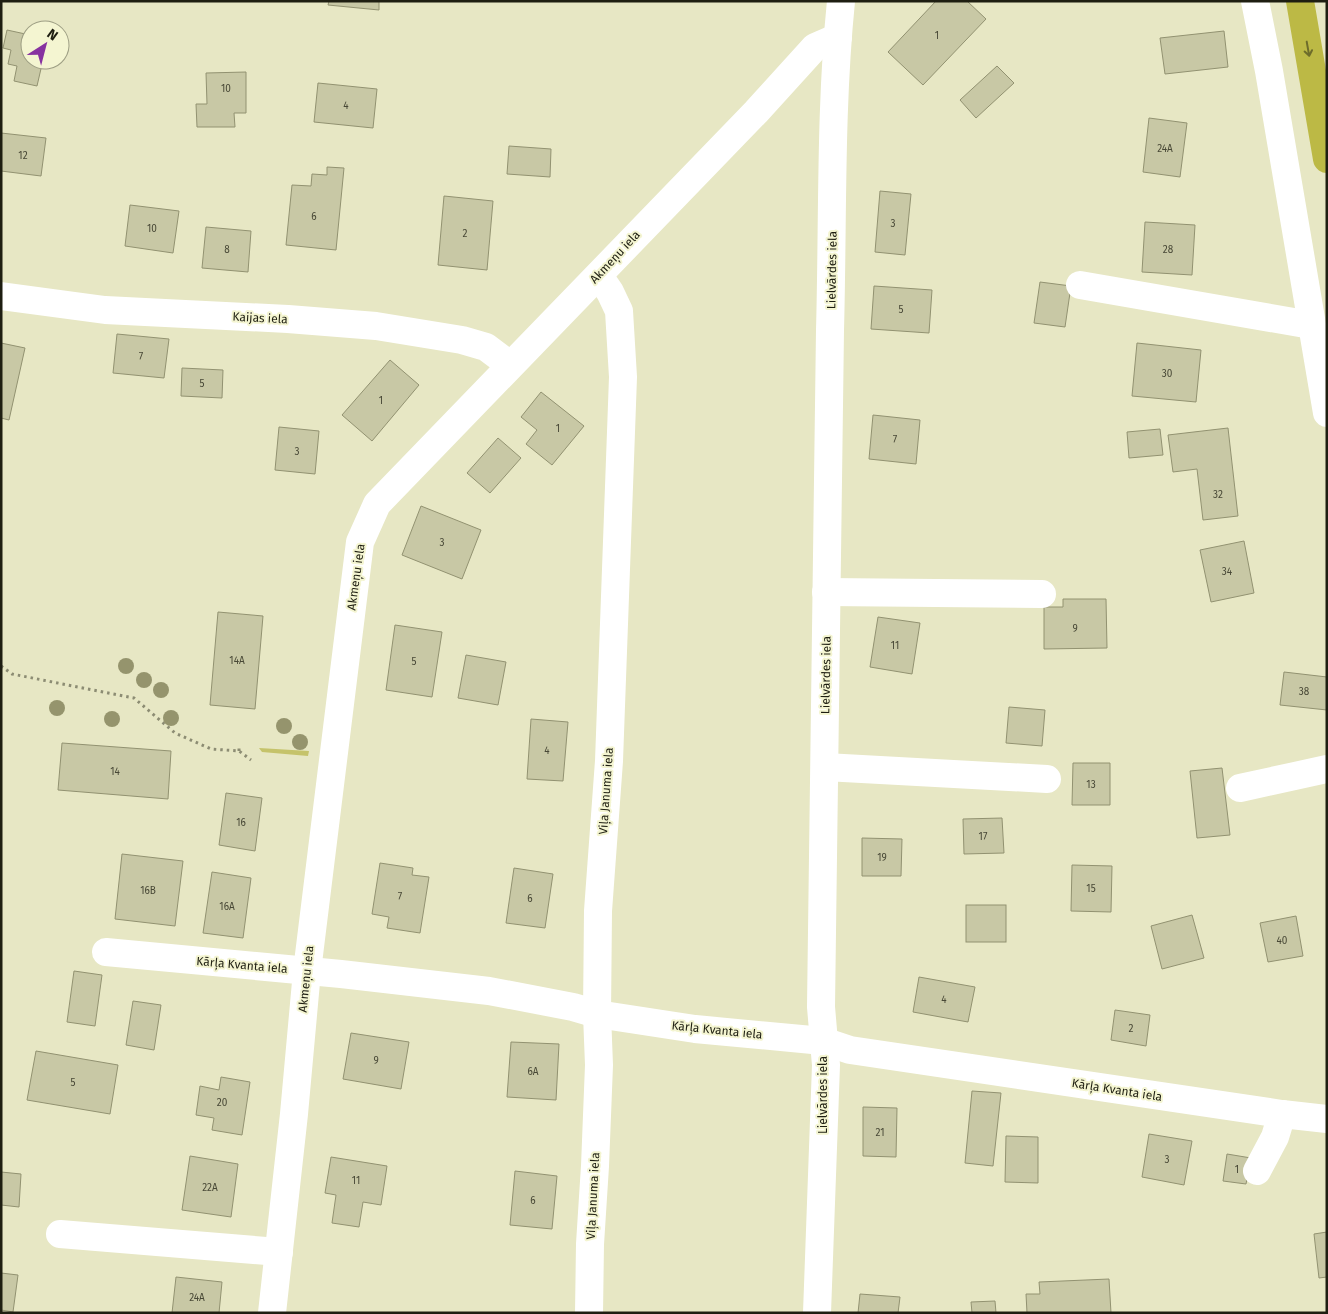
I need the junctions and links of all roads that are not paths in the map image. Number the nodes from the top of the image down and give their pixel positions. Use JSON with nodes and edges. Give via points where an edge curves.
{"nodes":[{"id":1,"x":842,"y":1,"type":"edge"},
{"id":2,"x":1255,"y":1,"type":"edge"},
{"id":3,"x":1300,"y":1,"type":"edge"},
{"id":4,"x":838,"y":36,"type":"junction"},
{"id":5,"x":1327,"y":159,"type":"edge"},
{"id":6,"x":599,"y":276,"type":"junction"},
{"id":7,"x":1080,"y":285,"type":"dead end"},
{"id":8,"x":1,"y":296,"type":"edge"},
{"id":9,"x":1311,"y":325,"type":"junction"},
{"id":10,"x":510,"y":365,"type":"junction"},
{"id":11,"x":1327,"y":413,"type":"edge"},
{"id":12,"x":826,"y":592,"type":"junction"},
{"id":13,"x":1042,"y":594,"type":"dead end"},
{"id":14,"x":825,"y":767,"type":"junction"},
{"id":15,"x":1327,"y":769,"type":"edge"},
{"id":16,"x":1047,"y":778,"type":"dead end"},
{"id":17,"x":1240,"y":788,"type":"dead end"},
{"id":18,"x":106,"y":952,"type":"dead end"},
{"id":19,"x":307,"y":971,"type":"junction"},
{"id":20,"x":597,"y":1014,"type":"junction"},
{"id":21,"x":823,"y":1042,"type":"junction"},
{"id":22,"x":1282,"y":1114,"type":"junction"},
{"id":23,"x":1327,"y":1119,"type":"edge"},
{"id":24,"x":1258,"y":1171,"type":"dead end"},
{"id":25,"x":60,"y":1234,"type":"dead end"},
{"id":26,"x":279,"y":1252,"type":"junction"},
{"id":27,"x":272,"y":1313,"type":"edge"},
{"id":28,"x":589,"y":1313,"type":"edge"},
{"id":29,"x":817,"y":1313,"type":"edge"}],
"edges":[{"from":1,"to":4,"type":"street"},
{"from":2,"to":9,"type":"street"},
{"from":3,"to":5,"type":"highway","one_way":true},
{"from":4,"to":6,"type":"street","name":"Akmeņu iela","via":[[815,47]]},
{"from":4,"to":12,"type":"street","name":"Lielvārdes iela"},
{"from":6,"to":10,"type":"street","name":"Akmeņu iela"},
{"from":6,"to":20,"type":"street","name":"Viļa Januma iela","via":[[619,311],[623,377],[608,761],[598,911]]},
{"from":7,"to":9,"type":"street"},
{"from":8,"to":10,"type":"street","name":"Kaijas iela","via":[[104,310],[376,326],[462,340],[486,347]]},
{"from":9,"to":11,"type":"street"},
{"from":10,"to":19,"type":"street","name":"Akmeņu iela","via":[[377,504],[360,542]]},
{"from":12,"to":13,"type":"street"},
{"from":12,"to":14,"type":"street","name":"Lielvārdes iela"},
{"from":14,"to":16,"type":"street"},
{"from":14,"to":21,"type":"street","name":"Lielvārdes iela"},
{"from":15,"to":17,"type":"street"},
{"from":18,"to":19,"type":"street","name":"Kārļa Kvanta iela"},
{"from":19,"to":20,"type":"street","name":"Kārļa Kvanta iela","via":[[490,991]]},
{"from":19,"to":26,"type":"street","name":"Akmeņu iela"},
{"from":20,"to":21,"type":"street","name":"Kārļa Kvanta iela"},
{"from":20,"to":28,"type":"street","name":"Viļa Januma iela","via":[[599,1074]]},
{"from":21,"to":22,"type":"street","name":"Kārļa Kvanta iela","via":[[850,1050]]},
{"from":21,"to":29,"type":"street","name":"Lielvārdes iela","via":[[826,1065]]},
{"from":22,"to":23,"type":"street","name":"Kārļa Kvanta iela"},
{"from":22,"to":24,"type":"street"},
{"from":25,"to":26,"type":"street"},
{"from":26,"to":27,"type":"street","name":"Akmeņu iela"}]}
